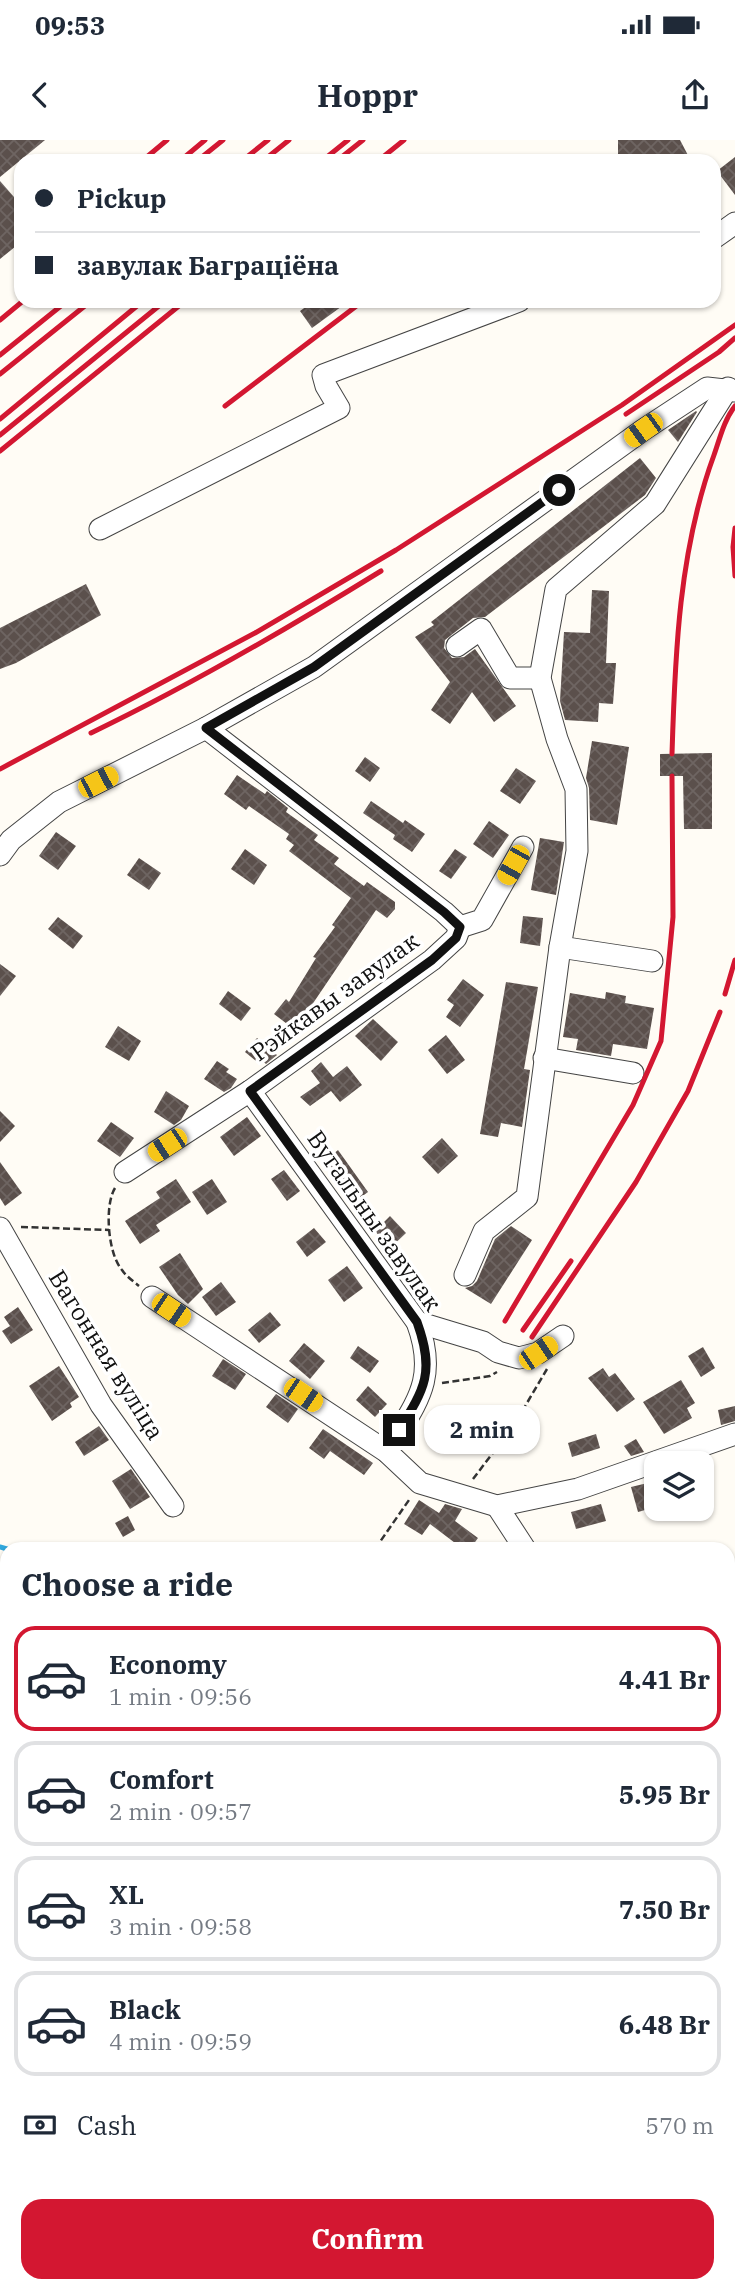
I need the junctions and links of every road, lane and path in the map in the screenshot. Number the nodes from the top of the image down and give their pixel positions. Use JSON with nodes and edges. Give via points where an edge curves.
{"nodes":[{"id":1,"x":500,"y":308,"type":"edge"},
{"id":2,"x":732,"y":390,"type":"edge"},
{"id":3,"x":100,"y":529,"type":"dead end"},
{"id":4,"x":457,"y":646,"type":"dead end"},
{"id":5,"x":540,"y":678,"type":"junction"},
{"id":6,"x":206,"y":728,"type":"junction"},
{"id":7,"x":523,"y":846,"type":"dead end"},
{"id":8,"x":0,"y":855,"type":"edge"},
{"id":9,"x":460,"y":927,"type":"junction"},
{"id":10,"x":560,"y":947,"type":"junction"},
{"id":11,"x":652,"y":961,"type":"dead end"},
{"id":12,"x":544,"y":1058,"type":"junction"},
{"id":13,"x":633,"y":1073,"type":"dead end"},
{"id":14,"x":250,"y":1091,"type":"junction"},
{"id":15,"x":125,"y":1172,"type":"dead end"},
{"id":16,"x":110,"y":1196,"type":"dead end"},
{"id":17,"x":6,"y":1227,"type":"edge"},
{"id":18,"x":109,"y":1230,"type":"junction"},
{"id":19,"x":465,"y":1275,"type":"dead end"},
{"id":20,"x":152,"y":1297,"type":"joint"},
{"id":21,"x":417,"y":1322,"type":"junction"},
{"id":22,"x":558,"y":1339,"type":"joint"},
{"id":23,"x":520,"y":1358,"type":"junction"},
{"id":24,"x":423,"y":1391,"type":"junction"},
{"id":25,"x":735,"y":1434,"type":"edge"},
{"id":26,"x":387,"y":1452,"type":"junction"},
{"id":27,"x":468,"y":1496,"type":"junction"},
{"id":28,"x":409,"y":1500,"type":"dead end"},
{"id":29,"x":173,"y":1506,"type":"dead end"},
{"id":30,"x":497,"y":1506,"type":"junction"},
{"id":31,"x":380,"y":1542,"type":"edge"},
{"id":32,"x":520,"y":1542,"type":"edge"}],
"edges":[{"from":1,"to":3,"type":"street","via":[[323,375],[339,408]]},
{"from":2,"to":5,"type":"street","via":[[655,504],[556,589]]},
{"from":2,"to":6,"type":"street","via":[[707,388],[696,395],[314,667]]},
{"from":4,"to":5,"type":"street","via":[[481,629],[510,678]]},
{"from":5,"to":10,"type":"street","via":[[576,789],[577,851]]},
{"from":6,"to":8,"type":"street","via":[[59,802],[11,840]]},
{"from":6,"to":9,"type":"street"},
{"from":7,"to":9,"type":"street","name":"Рэйкавы завулак","via":[[482,920]]},
{"from":9,"to":14,"type":"street","name":"Рэйкавы завулак","via":[[456,938],[432,960]]},
{"from":10,"to":11,"type":"street"},
{"from":10,"to":12,"type":"street"},
{"from":12,"to":13,"type":"street"},
{"from":12,"to":19,"type":"street","via":[[527,1197],[484,1231]]},
{"from":14,"to":15,"type":"street","name":"Рэйкавы завулак"},
{"from":14,"to":21,"type":"street","name":"Вугальны завулак"},
{"from":16,"to":18,"type":"path"},
{"from":17,"to":18,"type":"path"},
{"from":17,"to":29,"type":"street","name":"Вагонная вуліца","via":[[102,1405]]},
{"from":18,"to":20,"type":"path","via":[[121,1270]]},
{"from":20,"to":26,"type":"street"},
{"from":21,"to":23,"type":"street"},
{"from":21,"to":24,"type":"street","name":"Вугальны завулак","via":[[425,1344]]},
{"from":22,"to":23,"type":"street","via":[[538,1353]]},
{"from":22,"to":27,"type":"path","via":[[551,1364],[514,1425],[474,1476]]},
{"from":23,"to":24,"type":"path","via":[[490,1376],[440,1383]]},
{"from":24,"to":26,"type":"street"},
{"from":25,"to":30,"type":"street","via":[[578,1489]]},
{"from":26,"to":27,"type":"street","via":[[420,1482]]},
{"from":27,"to":30,"type":"street"},
{"from":28,"to":31,"type":"path"},
{"from":30,"to":32,"type":"street"}]}
